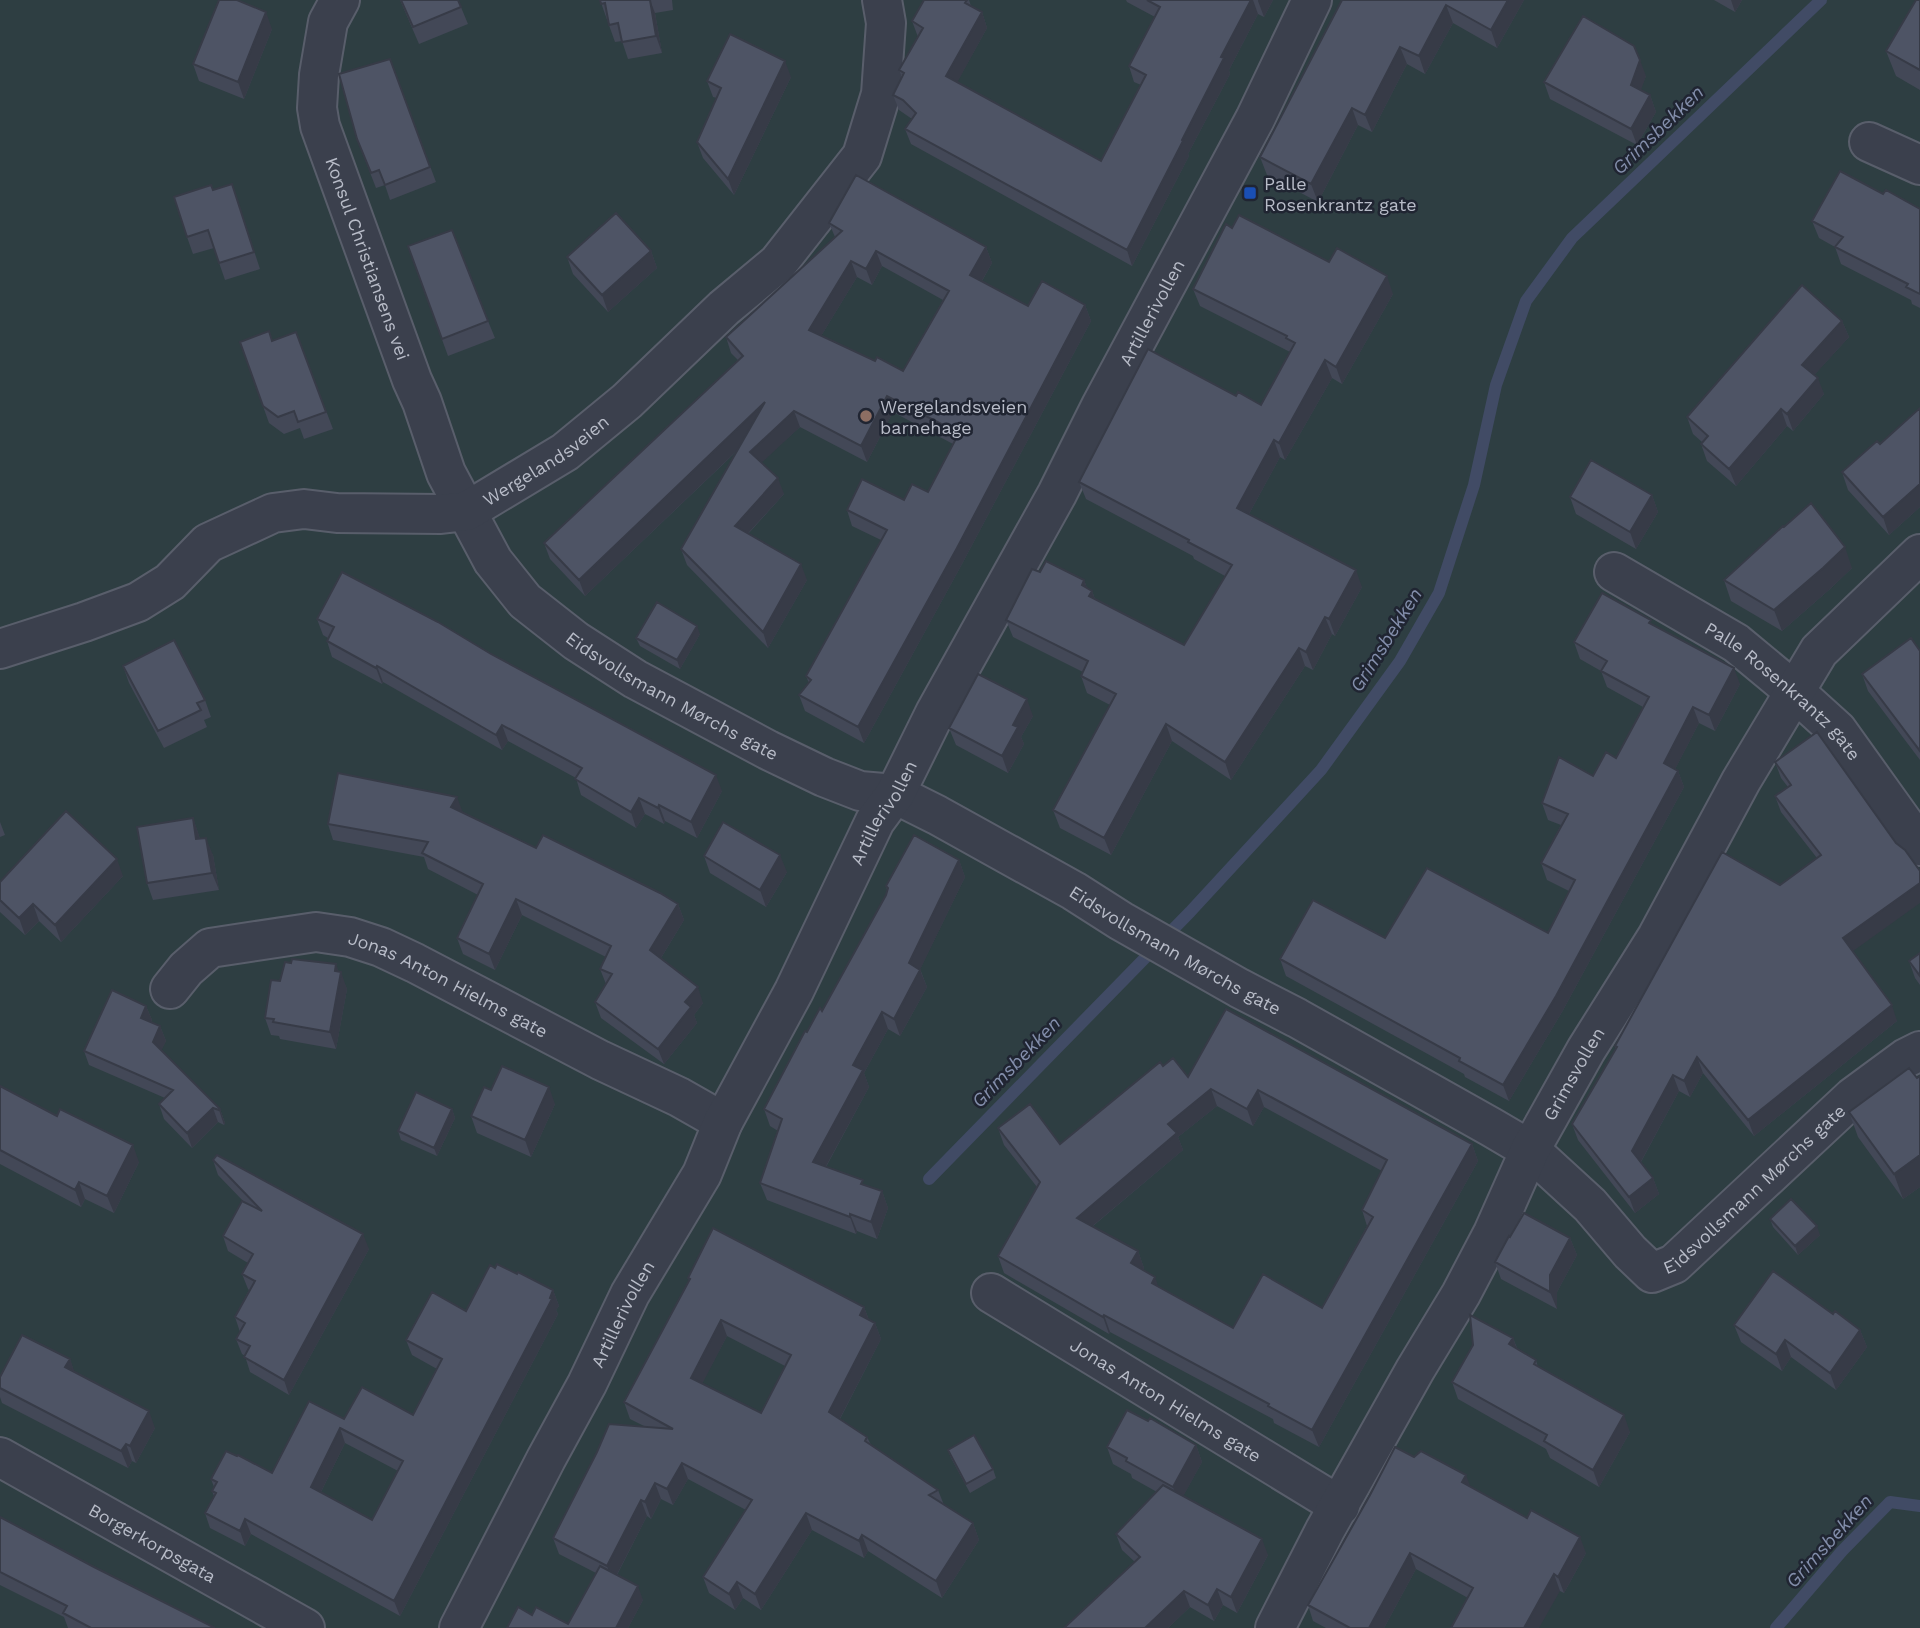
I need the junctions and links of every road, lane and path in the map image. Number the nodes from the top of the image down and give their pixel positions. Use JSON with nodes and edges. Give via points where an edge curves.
{"nodes":[{"id":1,"x":340,"y":0,"type":"edge"},
{"id":2,"x":882,"y":0,"type":"edge"},
{"id":3,"x":1312,"y":0,"type":"edge"},
{"id":4,"x":1869,"y":142,"type":"dead end"},
{"id":5,"x":1920,"y":165,"type":"edge"},
{"id":6,"x":467,"y":511,"type":"junction"},
{"id":7,"x":1920,"y":554,"type":"edge"},
{"id":8,"x":1614,"y":572,"type":"dead end"},
{"id":9,"x":0,"y":649,"type":"edge"},
{"id":10,"x":1795,"y":692,"type":"junction"},
{"id":11,"x":895,"y":794,"type":"junction"},
{"id":12,"x":1920,"y":846,"type":"edge"},
{"id":13,"x":170,"y":989,"type":"dead end"},
{"id":14,"x":1920,"y":1051,"type":"edge"},
{"id":15,"x":723,"y":1122,"type":"junction"},
{"id":16,"x":1530,"y":1150,"type":"junction"},
{"id":17,"x":991,"y":1293,"type":"dead end"},
{"id":18,"x":0,"y":1457,"type":"edge"},
{"id":19,"x":1340,"y":1506,"type":"junction"},
{"id":20,"x":305,"y":1628,"type":"edge"},
{"id":21,"x":459,"y":1628,"type":"edge"},
{"id":22,"x":1275,"y":1628,"type":"edge"}],
"edges":[{"from":1,"to":6,"type":"street","name":"Konsul Christiansens vei","via":[[328,22],[319,75],[320,126],[446,473]]},
{"from":2,"to":6,"type":"street","name":"Wergelandsveien","via":[[886,23],[881,94],[862,156],[778,263],[565,453]]},
{"from":3,"to":11,"type":"street","name":"Artillerivollen","via":[[1255,119],[1057,494],[934,713]]},
{"from":4,"to":5,"type":"street"},
{"from":6,"to":9,"type":"street","name":"Wergelandsveien","via":[[337,513],[304,509],[273,513],[208,543],[170,582],[138,602]]},
{"from":6,"to":11,"type":"street","name":"Eidsvollsmann Mørchs gate","via":[[493,561],[526,601],[576,641],[635,678],[801,766],[860,791]]},
{"from":7,"to":10,"type":"street","name":"Grimsvollen","via":[[1819,651]]},
{"from":8,"to":10,"type":"street","name":"Palle Rosenkrantz gate","via":[[1736,643]]},
{"from":10,"to":12,"type":"street","name":"Palle Rosenkrantz gate","via":[[1837,730]]},
{"from":10,"to":16,"type":"street","name":"Grimsvollen"},
{"from":11,"to":15,"type":"street","name":"Artillerivollen","via":[[875,821],[794,991]]},
{"from":11,"to":16,"type":"street","name":"Eidsvollsmann Mørchs gate"},
{"from":13,"to":15,"type":"street","name":"Jonas Anton Hielms gate","via":[[210,948],[316,932],[350,937],[415,963]]},
{"from":14,"to":16,"type":"street","name":"Eidsvollsmann Mørchs gate","via":[[1853,1097],[1674,1264],[1652,1273],[1590,1205]]},
{"from":15,"to":21,"type":"street","name":"Artillerivollen","via":[[702,1174],[630,1294]]},
{"from":16,"to":19,"type":"street","name":"Grimsvollen","via":[[1468,1282]]},
{"from":17,"to":19,"type":"street","name":"Jonas Anton Hielms gate"},
{"from":18,"to":20,"type":"street","name":"Borgerkorpsgata"},
{"from":19,"to":22,"type":"street","name":"Grimsvollen"}]}
